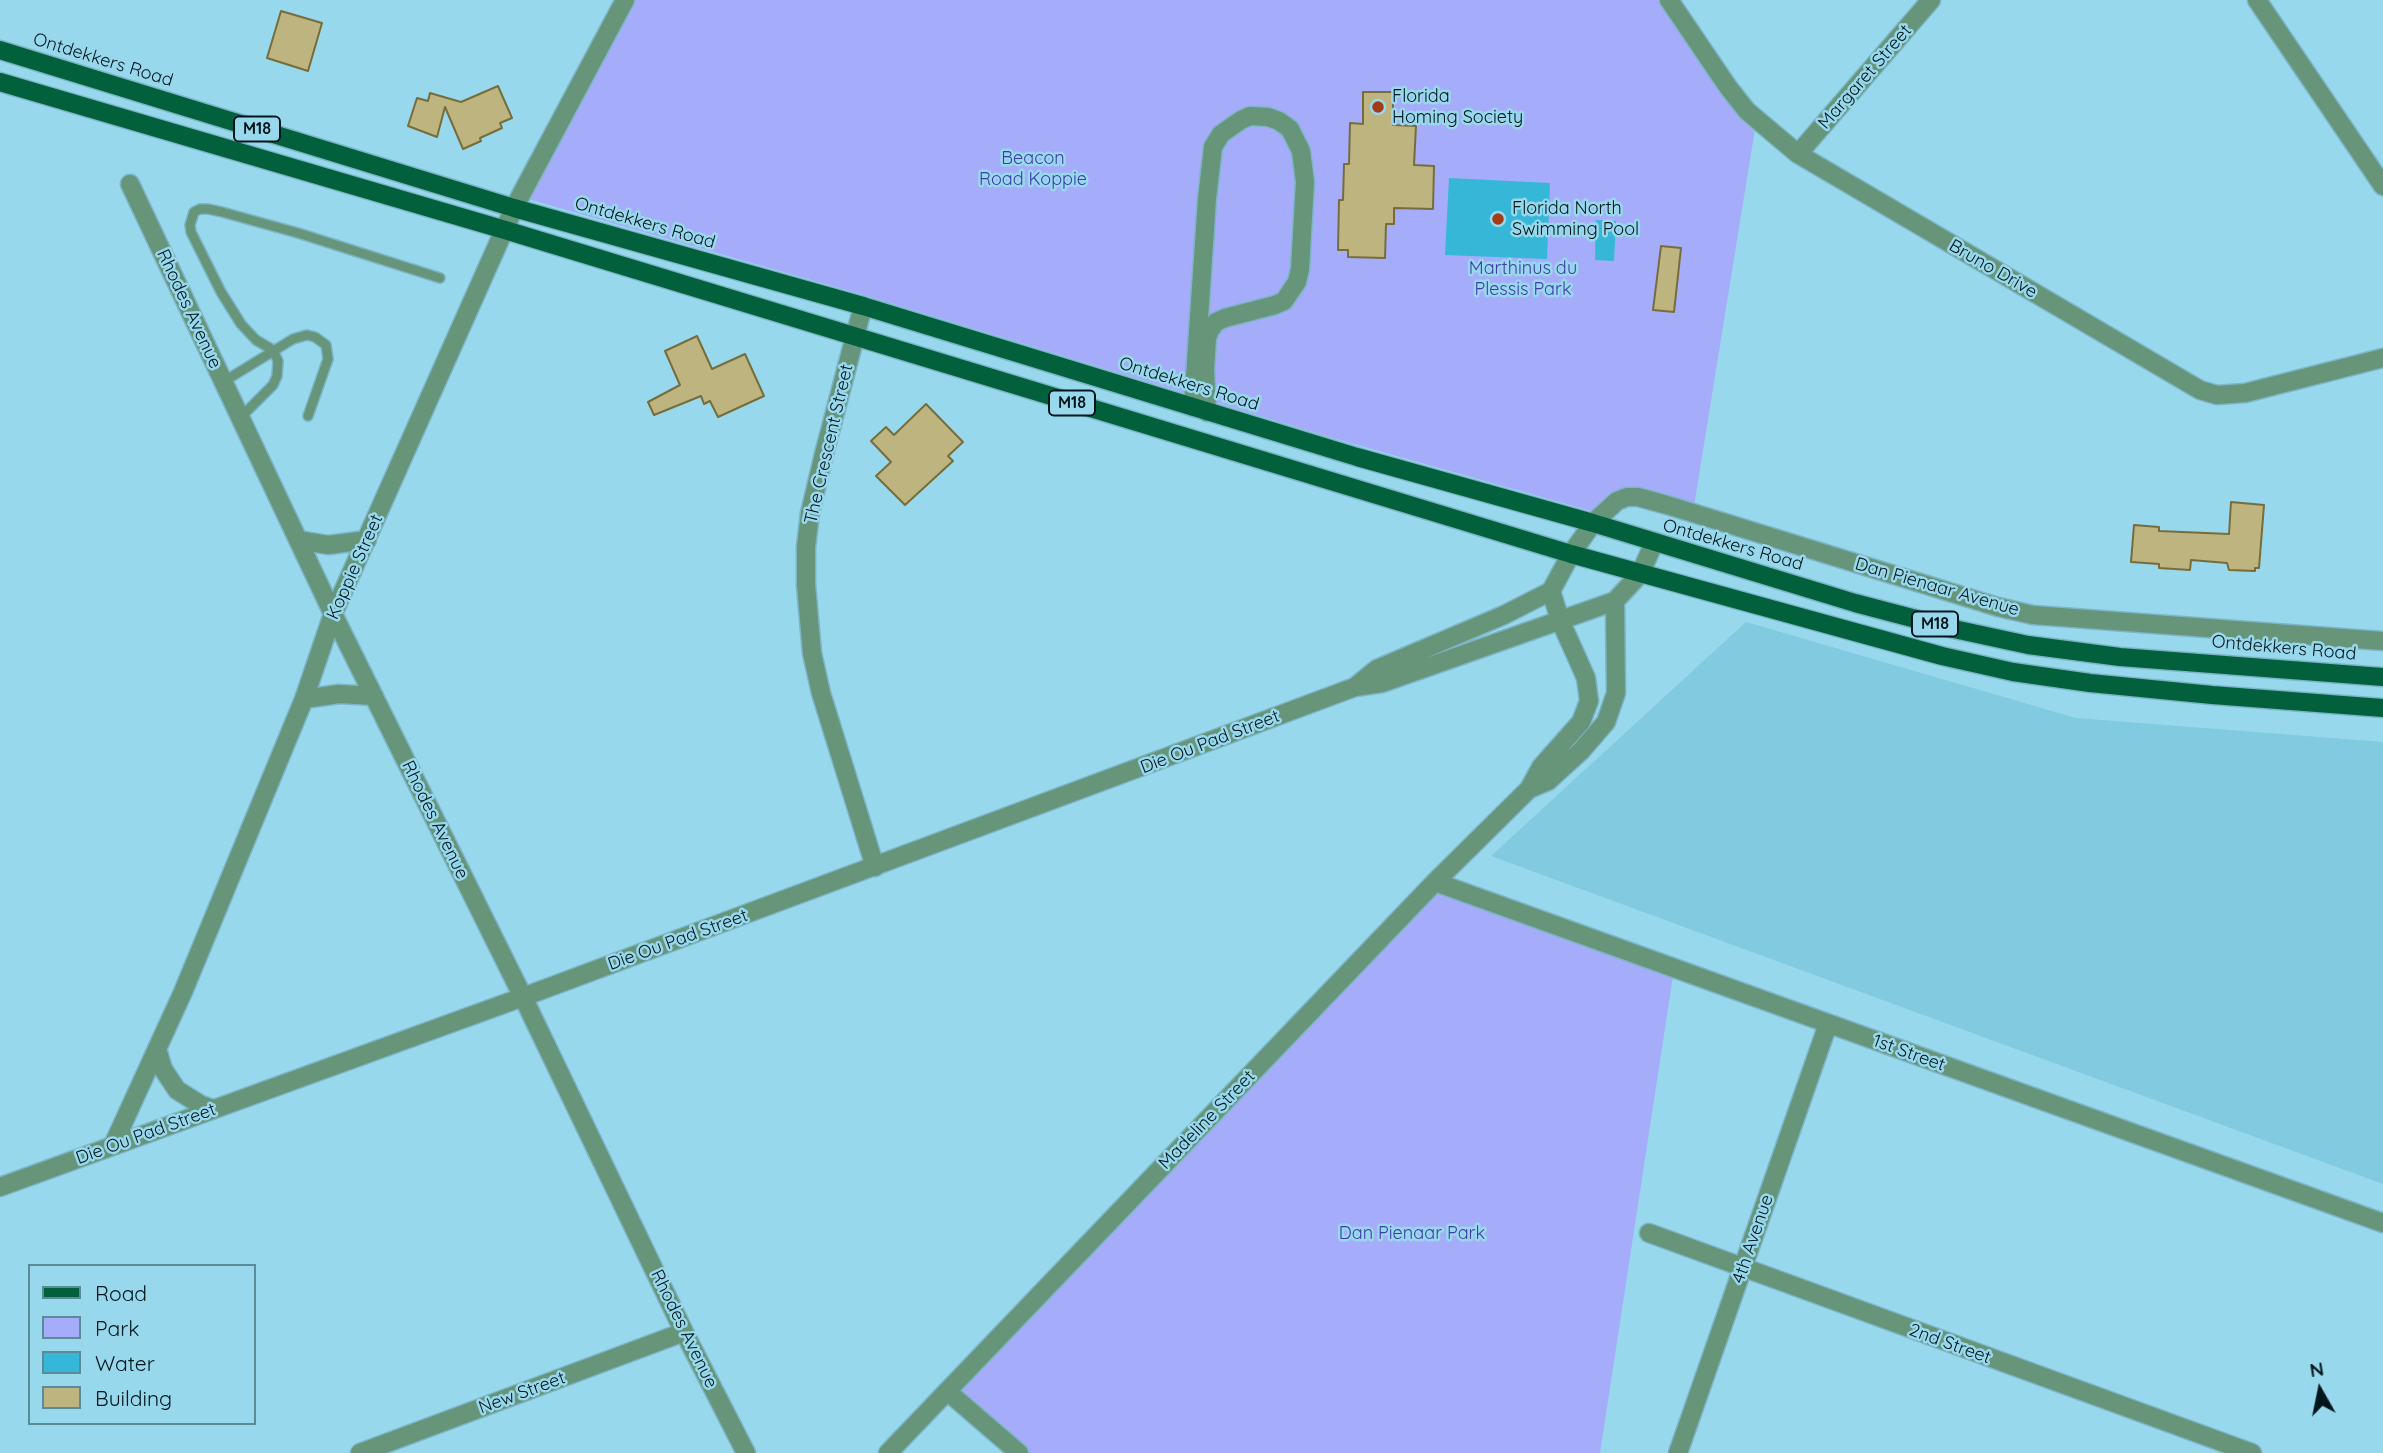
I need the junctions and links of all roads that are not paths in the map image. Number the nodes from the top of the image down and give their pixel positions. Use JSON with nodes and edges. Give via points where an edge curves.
{"nodes":[{"id":1,"x":625,"y":0,"type":"edge"},
{"id":2,"x":1669,"y":0,"type":"edge"},
{"id":3,"x":1931,"y":0,"type":"edge"},
{"id":4,"x":2257,"y":0,"type":"edge"},
{"id":5,"x":0,"y":50,"type":"edge"},
{"id":6,"x":0,"y":82,"type":"edge"},
{"id":7,"x":1798,"y":154,"type":"junction"},
{"id":8,"x":130,"y":184,"type":"dead end"},
{"id":9,"x":2383,"y":186,"type":"edge"},
{"id":10,"x":514,"y":208,"type":"junction"},
{"id":11,"x":505,"y":230,"type":"junction"},
{"id":12,"x":440,"y":278,"type":"dead end"},
{"id":13,"x":863,"y":306,"type":"junction"},
{"id":14,"x":855,"y":337,"type":"junction"},
{"id":15,"x":273,"y":350,"type":"junction"},
{"id":16,"x":2383,"y":358,"type":"edge"},
{"id":17,"x":223,"y":382,"type":"junction"},
{"id":18,"x":1200,"y":410,"type":"junction"},
{"id":19,"x":308,"y":416,"type":"dead end"},
{"id":20,"x":240,"y":418,"type":"junction"},
{"id":21,"x":1593,"y":523,"type":"junction"},
{"id":22,"x":298,"y":540,"type":"junction"},
{"id":23,"x":367,"y":540,"type":"junction"},
{"id":24,"x":1654,"y":543,"type":"junction"},
{"id":25,"x":1571,"y":554,"type":"junction"},
{"id":26,"x":1640,"y":574,"type":"junction"},
{"id":27,"x":1551,"y":591,"type":"junction"},
{"id":28,"x":1615,"y":601,"type":"junction"},
{"id":29,"x":334,"y":614,"type":"junction"},
{"id":30,"x":1560,"y":620,"type":"junction"},
{"id":31,"x":2383,"y":641,"type":"edge"},
{"id":32,"x":2383,"y":677,"type":"edge"},
{"id":33,"x":1355,"y":687,"type":"junction"},
{"id":34,"x":374,"y":696,"type":"junction"},
{"id":35,"x":304,"y":699,"type":"junction"},
{"id":36,"x":2383,"y":708,"type":"edge"},
{"id":37,"x":1529,"y":789,"type":"junction"},
{"id":38,"x":876,"y":867,"type":"junction"},
{"id":39,"x":1435,"y":882,"type":"junction"},
{"id":40,"x":523,"y":997,"type":"junction"},
{"id":41,"x":1828,"y":1024,"type":"junction"},
{"id":42,"x":157,"y":1049,"type":"junction"},
{"id":43,"x":213,"y":1109,"type":"junction"},
{"id":44,"x":113,"y":1145,"type":"junction"},
{"id":45,"x":0,"y":1187,"type":"edge"},
{"id":46,"x":2383,"y":1223,"type":"edge"},
{"id":47,"x":1648,"y":1233,"type":"dead end"},
{"id":48,"x":1743,"y":1269,"type":"junction"},
{"id":49,"x":684,"y":1332,"type":"junction"},
{"id":50,"x":947,"y":1391,"type":"junction"},
{"id":51,"x":360,"y":1453,"type":"edge"},
{"id":52,"x":746,"y":1453,"type":"edge"},
{"id":53,"x":888,"y":1453,"type":"edge"},
{"id":54,"x":1019,"y":1453,"type":"edge"},
{"id":55,"x":1678,"y":1453,"type":"edge"},
{"id":56,"x":2252,"y":1453,"type":"edge"}],
"edges":[{"from":1,"to":10,"type":"street","name":"Koppie Street"},
{"from":2,"to":7,"type":"street","name":"Bruno Drive","via":[[1747,111]]},
{"from":3,"to":7,"type":"street","name":"Margaret Street"},
{"from":4,"to":9,"type":"street"},
{"from":5,"to":10,"type":"main road","name":"Ontdekkers Road","number":"M18"},
{"from":6,"to":11,"type":"main road","number":"M18"},
{"from":7,"to":16,"type":"street","name":"Bruno Drive","via":[[2208,393],[2245,393]]},
{"from":8,"to":17,"type":"street","name":"Rhodes Avenue"},
{"from":10,"to":11,"type":"street","name":"Koppie Street"},
{"from":10,"to":13,"type":"main road","name":"Ontdekkers Road","number":"M18"},
{"from":11,"to":14,"type":"main road","number":"M18"},
{"from":11,"to":23,"type":"street","name":"Koppie Street"},
{"from":12,"to":15,"type":"lane","via":[[222,212],[194,212],[191,232],[221,292],[241,324]]},
{"from":13,"to":14,"type":"street","name":"The Crescent Street"},
{"from":13,"to":18,"type":"main road","name":"Ontdekkers Road","number":"M18"},
{"from":14,"to":25,"type":"main road","number":"M18"},
{"from":14,"to":38,"type":"street","name":"The Crescent Street","via":[[810,513],[806,585],[821,692]]},
{"from":15,"to":17,"type":"lane"},
{"from":15,"to":19,"type":"lane","via":[[307,335],[326,345],[328,359]]},
{"from":15,"to":20,"type":"lane","via":[[277,376]]},
{"from":17,"to":20,"type":"street","name":"Rhodes Avenue"},
{"from":18,"to":18,"type":"street","via":[[1213,147],[1236,122],[1250,116],[1268,117],[1290,129],[1301,151],[1304,183],[1297,282],[1284,300],[1216,322],[1206,338]]},
{"from":18,"to":21,"type":"main road","name":"Ontdekkers Road","number":"M18"},
{"from":20,"to":22,"type":"street","name":"Rhodes Avenue"},
{"from":21,"to":24,"type":"main road","name":"Ontdekkers Road","number":"M18"},
{"from":21,"to":25,"type":"street"},
{"from":21,"to":31,"type":"street","name":"Dan Pienaar Avenue","via":[[1617,501],[1638,498],[2033,615]]},
{"from":22,"to":23,"type":"street","via":[[328,545]]},
{"from":22,"to":29,"type":"street","name":"Rhodes Avenue"},
{"from":23,"to":29,"type":"street","name":"Koppie Street"},
{"from":24,"to":26,"type":"street","name":"Die Ou Pad Street"},
{"from":24,"to":32,"type":"main road","name":"Ontdekkers Road","number":"M18","via":[[1855,603],[2028,645],[2120,657]]},
{"from":25,"to":26,"type":"main road","number":"M18"},
{"from":25,"to":27,"type":"street"},
{"from":26,"to":28,"type":"street","name":"Die Ou Pad Street"},
{"from":26,"to":36,"type":"main road","number":"M18","via":[[2013,672],[2147,689]]},
{"from":27,"to":30,"type":"street","name":"Madeline Street"},
{"from":27,"to":33,"type":"street","name":"Die Ou Pad Street","via":[[1377,669]]},
{"from":28,"to":30,"type":"street","name":"Die Ou Pad Street"},
{"from":28,"to":37,"type":"street","name":"Madeline Street","via":[[1616,693],[1606,722],[1548,781]]},
{"from":29,"to":34,"type":"street","name":"Rhodes Avenue"},
{"from":29,"to":35,"type":"street","name":"Koppie Street"},
{"from":30,"to":33,"type":"street","name":"Die Ou Pad Street","via":[[1382,683]]},
{"from":30,"to":37,"type":"street","name":"Madeline Street","via":[[1586,678],[1589,701],[1581,722],[1541,767]]},
{"from":33,"to":38,"type":"street","name":"Die Ou Pad Street"},
{"from":34,"to":35,"type":"street"},
{"from":34,"to":40,"type":"street","name":"Rhodes Avenue"},
{"from":35,"to":42,"type":"street","name":"Koppie Street"},
{"from":37,"to":39,"type":"street","name":"Madeline Street"},
{"from":38,"to":40,"type":"street","name":"Die Ou Pad Street"},
{"from":39,"to":41,"type":"street","name":"1st Street"},
{"from":39,"to":50,"type":"street","name":"Madeline Street"},
{"from":40,"to":43,"type":"street","name":"Die Ou Pad Street"},
{"from":40,"to":49,"type":"street","name":"Rhodes Avenue"},
{"from":41,"to":46,"type":"street","name":"1st Street"},
{"from":41,"to":48,"type":"street","name":"4th Avenue"},
{"from":42,"to":43,"type":"street","via":[[177,1090]]},
{"from":42,"to":44,"type":"street","name":"Koppie Street"},
{"from":43,"to":44,"type":"street","name":"Die Ou Pad Street"},
{"from":44,"to":45,"type":"street","name":"Die Ou Pad Street"},
{"from":47,"to":48,"type":"street","name":"2nd Street"},
{"from":48,"to":55,"type":"street","name":"4th Avenue"},
{"from":48,"to":56,"type":"street","name":"2nd Street"},
{"from":49,"to":51,"type":"street","name":"New Street"},
{"from":49,"to":52,"type":"street","name":"Rhodes Avenue"},
{"from":50,"to":53,"type":"street","name":"Madeline Street"},
{"from":50,"to":54,"type":"street"}]}
